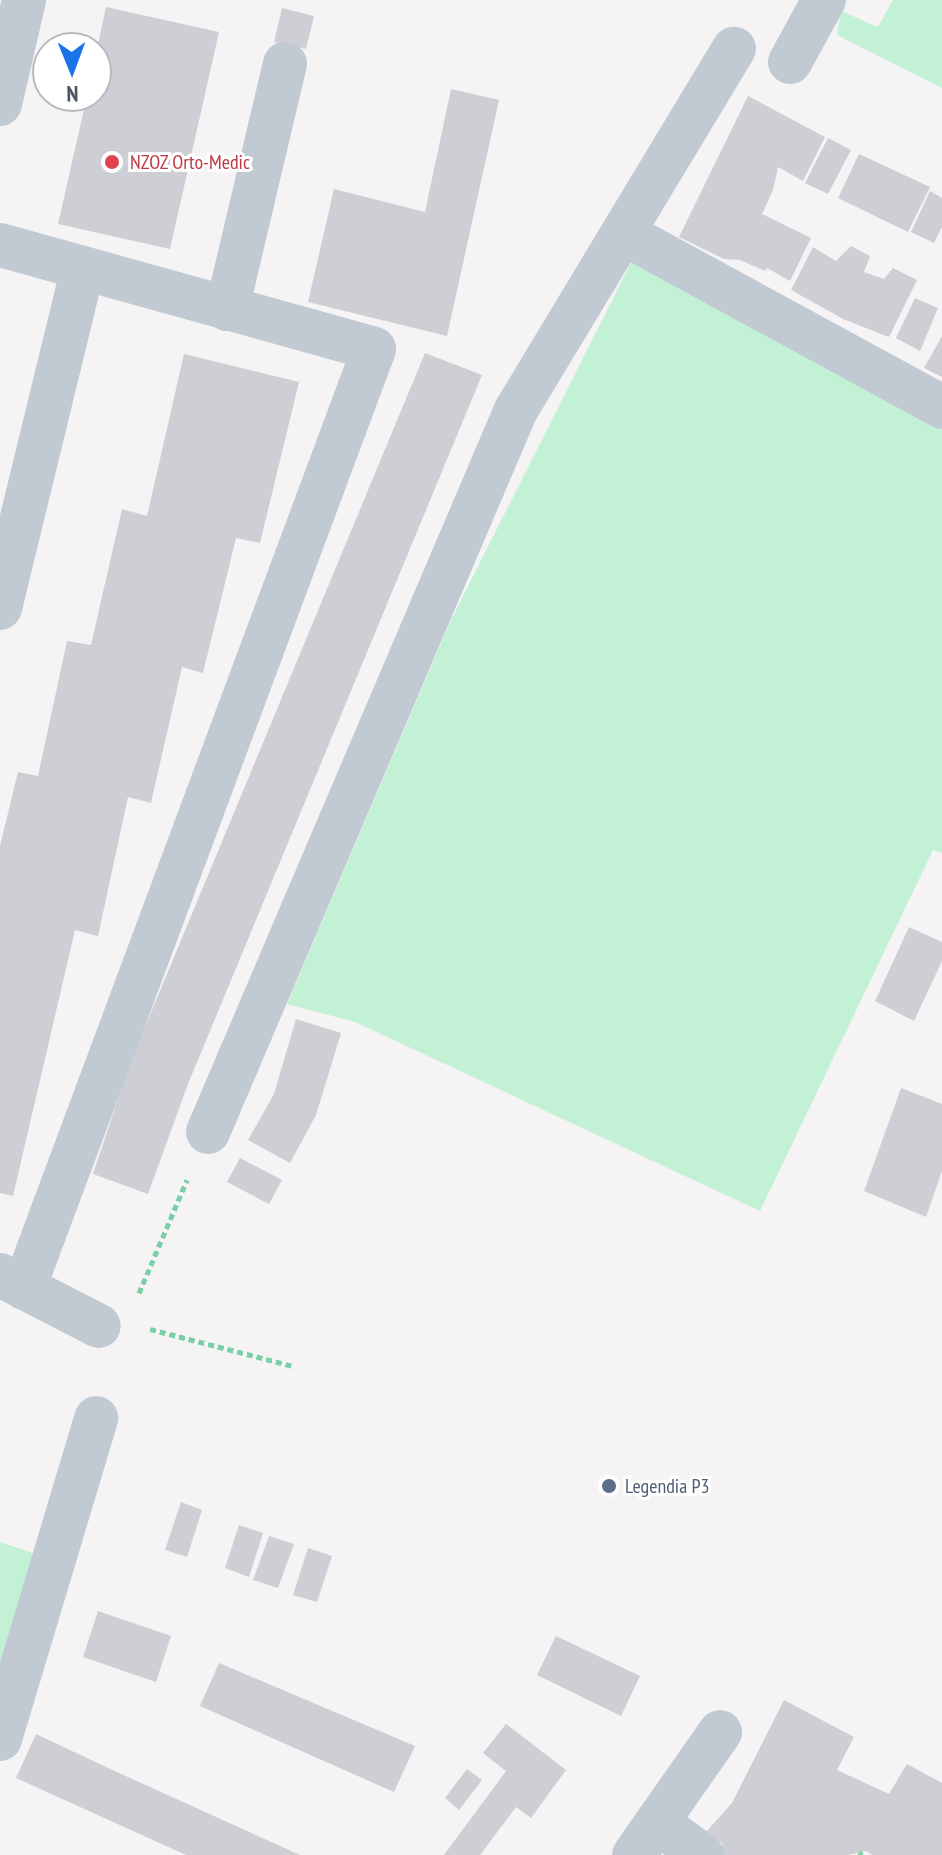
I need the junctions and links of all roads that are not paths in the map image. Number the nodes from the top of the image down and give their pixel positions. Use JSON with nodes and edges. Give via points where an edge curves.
{"nodes":[{"id":1,"x":24,"y":0,"type":"edge"},
{"id":2,"x":824,"y":0,"type":"edge"},
{"id":3,"x":734,"y":49,"type":"dead end"},
{"id":4,"x":790,"y":62,"type":"dead end"},
{"id":5,"x":285,"y":64,"type":"dead end"},
{"id":6,"x":0,"y":104,"type":"edge"},
{"id":7,"x":623,"y":233,"type":"junction"},
{"id":8,"x":0,"y":245,"type":"edge"},
{"id":9,"x":83,"y":268,"type":"junction"},
{"id":10,"x":227,"y":309,"type":"junction"},
{"id":11,"x":942,"y":407,"type":"edge"},
{"id":12,"x":0,"y":608,"type":"edge"},
{"id":13,"x":208,"y":1132,"type":"road end"},
{"id":14,"x":12,"y":1282,"type":"edge"},
{"id":15,"x":120,"y":1327,"type":"road end"},
{"id":16,"x":96,"y":1418,"type":"dead end"},
{"id":17,"x":720,"y":1732,"type":"dead end"},
{"id":18,"x":0,"y":1739,"type":"edge"},
{"id":19,"x":645,"y":1839,"type":"edge"},
{"id":20,"x":702,"y":1855,"type":"edge"}],
"edges":[{"from":1,"to":6,"type":"street"},
{"from":2,"to":4,"type":"street"},
{"from":3,"to":7,"type":"street"},
{"from":5,"to":10,"type":"street"},
{"from":7,"to":11,"type":"street"},
{"from":7,"to":13,"type":"street","via":[[516,410]]},
{"from":8,"to":9,"type":"street"},
{"from":9,"to":10,"type":"street"},
{"from":9,"to":12,"type":"street"},
{"from":10,"to":14,"type":"street","via":[[374,349]]},
{"from":14,"to":15,"type":"street"},
{"from":16,"to":18,"type":"street"},
{"from":17,"to":19,"type":"street"},
{"from":19,"to":20,"type":"street"}]}
